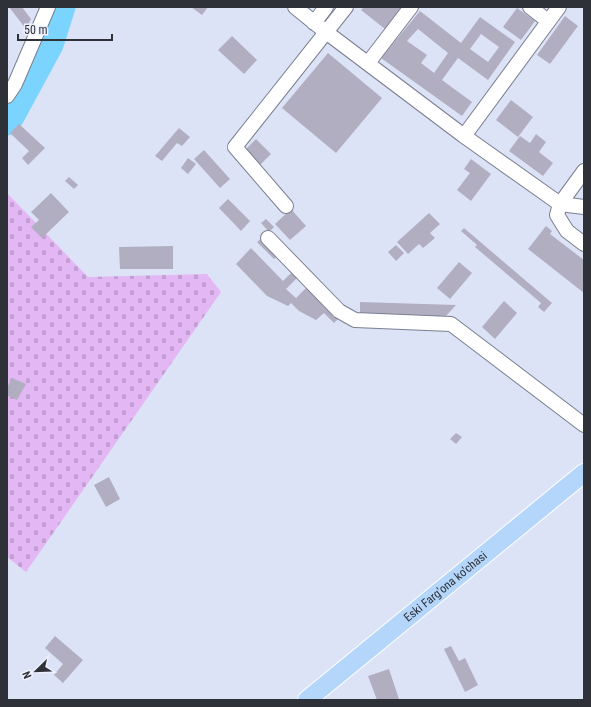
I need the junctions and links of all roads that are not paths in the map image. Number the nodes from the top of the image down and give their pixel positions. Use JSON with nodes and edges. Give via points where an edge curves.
{"nodes":[{"id":1,"x":48,"y":7,"type":"edge"},
{"id":2,"x":295,"y":7,"type":"edge"},
{"id":3,"x":326,"y":7,"type":"edge"},
{"id":4,"x":346,"y":7,"type":"edge"},
{"id":5,"x":411,"y":7,"type":"edge"},
{"id":6,"x":530,"y":7,"type":"edge"},
{"id":7,"x":559,"y":7,"type":"edge"},
{"id":8,"x":548,"y":21,"type":"junction"},
{"id":9,"x":314,"y":23,"type":"junction"},
{"id":10,"x":326,"y":32,"type":"junction"},
{"id":11,"x":368,"y":63,"type":"junction"},
{"id":12,"x":7,"y":96,"type":"edge"},
{"id":13,"x":464,"y":136,"type":"junction"},
{"id":14,"x":584,"y":171,"type":"edge"},
{"id":15,"x":560,"y":204,"type":"junction"},
{"id":16,"x":286,"y":206,"type":"dead end"},
{"id":17,"x":584,"y":207,"type":"edge"},
{"id":18,"x":268,"y":238,"type":"dead end"},
{"id":19,"x":584,"y":244,"type":"edge"},
{"id":20,"x":584,"y":425,"type":"edge"},
{"id":21,"x":584,"y":473,"type":"edge"},
{"id":22,"x":307,"y":700,"type":"edge"}],
"edges":[{"from":1,"to":12,"type":"street","via":[[15,84]]},
{"from":2,"to":9,"type":"street"},
{"from":3,"to":9,"type":"street"},
{"from":4,"to":10,"type":"street"},
{"from":5,"to":11,"type":"street"},
{"from":6,"to":8,"type":"street"},
{"from":7,"to":8,"type":"street"},
{"from":8,"to":13,"type":"street"},
{"from":9,"to":10,"type":"street"},
{"from":10,"to":11,"type":"street"},
{"from":10,"to":16,"type":"street","via":[[235,147]]},
{"from":11,"to":13,"type":"street"},
{"from":13,"to":15,"type":"street"},
{"from":14,"to":15,"type":"street"},
{"from":15,"to":17,"type":"street"},
{"from":15,"to":19,"type":"street","via":[[558,215],[567,231]]},
{"from":18,"to":20,"type":"street","via":[[339,311],[355,320],[451,324]]},
{"from":21,"to":22,"type":"main road","name":"Eski Farg'ona ko'chasi"}]}
